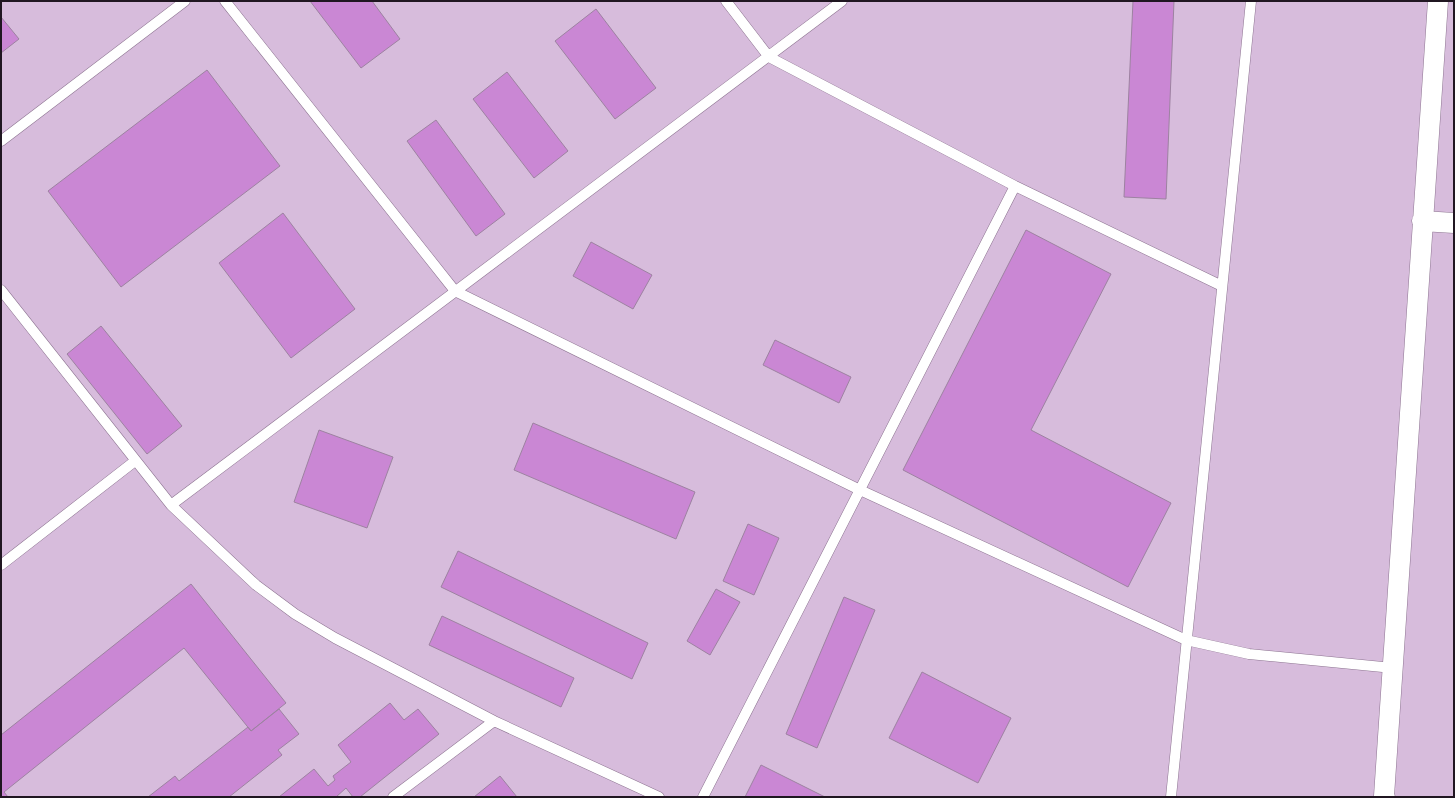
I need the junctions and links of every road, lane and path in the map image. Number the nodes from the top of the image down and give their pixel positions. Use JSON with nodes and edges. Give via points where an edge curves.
{"nodes":[{"id":1,"x":185,"y":1,"type":"edge"},
{"id":2,"x":225,"y":1,"type":"edge"},
{"id":3,"x":726,"y":1,"type":"edge"},
{"id":4,"x":842,"y":1,"type":"edge"},
{"id":5,"x":1251,"y":1,"type":"edge"},
{"id":6,"x":1438,"y":1,"type":"edge"},
{"id":7,"x":769,"y":57,"type":"junction"},
{"id":8,"x":1,"y":141,"type":"edge"},
{"id":9,"x":1015,"y":186,"type":"junction"},
{"id":10,"x":1422,"y":221,"type":"junction"},
{"id":11,"x":1454,"y":223,"type":"edge"},
{"id":12,"x":1222,"y":286,"type":"junction"},
{"id":13,"x":1,"y":290,"type":"edge"},
{"id":14,"x":455,"y":291,"type":"junction"},
{"id":15,"x":135,"y":461,"type":"junction"},
{"id":16,"x":860,"y":490,"type":"junction"},
{"id":17,"x":171,"y":505,"type":"junction"},
{"id":18,"x":1,"y":565,"type":"edge"},
{"id":19,"x":1186,"y":640,"type":"junction"},
{"id":20,"x":1393,"y":668,"type":"junction"},
{"id":21,"x":494,"y":721,"type":"junction"},
{"id":22,"x":393,"y":797,"type":"edge"},
{"id":23,"x":659,"y":797,"type":"edge"},
{"id":24,"x":703,"y":797,"type":"edge"},
{"id":25,"x":1171,"y":797,"type":"edge"},
{"id":26,"x":1385,"y":797,"type":"edge"}],
"edges":[{"from":1,"to":8,"type":"lane"},
{"from":2,"to":14,"type":"lane"},
{"from":3,"to":7,"type":"lane"},
{"from":4,"to":7,"type":"lane"},
{"from":5,"to":12,"type":"lane"},
{"from":6,"to":10,"type":"street"},
{"from":7,"to":9,"type":"lane"},
{"from":7,"to":14,"type":"lane"},
{"from":9,"to":12,"type":"lane"},
{"from":9,"to":16,"type":"lane"},
{"from":10,"to":11,"type":"street"},
{"from":10,"to":20,"type":"street"},
{"from":12,"to":19,"type":"lane"},
{"from":13,"to":15,"type":"lane"},
{"from":14,"to":16,"type":"lane"},
{"from":14,"to":17,"type":"lane"},
{"from":15,"to":17,"type":"lane"},
{"from":15,"to":18,"type":"lane"},
{"from":16,"to":19,"type":"lane"},
{"from":16,"to":24,"type":"lane"},
{"from":17,"to":21,"type":"lane","via":[[256,585],[295,614],[335,638]]},
{"from":19,"to":20,"type":"lane","via":[[1249,654]]},
{"from":19,"to":25,"type":"lane"},
{"from":20,"to":26,"type":"street"},
{"from":21,"to":22,"type":"lane"},
{"from":21,"to":23,"type":"lane"}]}
